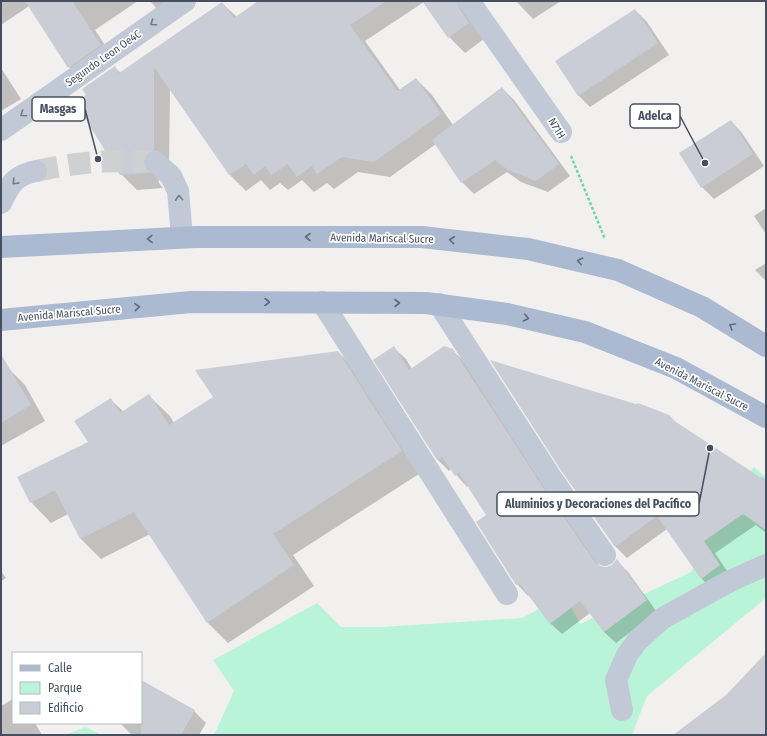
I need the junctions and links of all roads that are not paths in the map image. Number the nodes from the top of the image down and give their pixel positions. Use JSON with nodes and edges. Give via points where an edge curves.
{"nodes":[{"id":1,"x":185,"y":1,"type":"edge"},
{"id":2,"x":469,"y":1,"type":"edge"},
{"id":3,"x":1,"y":130,"type":"edge"},
{"id":4,"x":561,"y":132,"type":"road end"},
{"id":5,"x":155,"y":162,"type":"tunnel mouth"},
{"id":6,"x":36,"y":171,"type":"tunnel mouth"},
{"id":7,"x":1,"y":203,"type":"edge"},
{"id":8,"x":182,"y":237,"type":"junction"},
{"id":9,"x":1,"y":248,"type":"edge"},
{"id":10,"x":322,"y":302,"type":"junction"},
{"id":11,"x":438,"y":304,"type":"junction"},
{"id":12,"x":1,"y":320,"type":"edge"},
{"id":13,"x":766,"y":346,"type":"edge"},
{"id":14,"x":765,"y":417,"type":"edge"},
{"id":15,"x":605,"y":555,"type":"dead end"},
{"id":16,"x":766,"y":565,"type":"edge"},
{"id":17,"x":507,"y":594,"type":"dead end"},
{"id":18,"x":622,"y":710,"type":"dead end"}],
"edges":[{"from":1,"to":3,"type":"street","name":"Segundo Leon Oe4C","one_way":true},
{"from":2,"to":4,"type":"street","name":"N71H"},
{"from":8,"to":5,"type":"street","one_way":true,"via":[[178,191],[171,176]]},
{"from":6,"to":7,"type":"street","one_way":true,"via":[[16,178]]},
{"from":8,"to":9,"type":"main road","name":"Avenida Mariscal Sucre","one_way":true},
{"from":13,"to":8,"type":"main road","name":"Avenida Mariscal Sucre","one_way":true,"via":[[702,307],[618,270],[528,249],[422,237]]},
{"from":10,"to":11,"type":"main road","name":"Avenida Mariscal Sucre","one_way":true},
{"from":12,"to":10,"type":"main road","name":"Avenida Mariscal Sucre","one_way":true,"via":[[190,302]]},
{"from":10,"to":17,"type":"street"},
{"from":11,"to":14,"type":"main road","name":"Avenida Mariscal Sucre","one_way":true,"via":[[507,314],[585,332],[676,368]]},
{"from":11,"to":15,"type":"street","via":[[550,476]]},
{"from":16,"to":18,"type":"street","via":[[730,581],[663,618],[638,640],[627,655],[616,680]]}]}
